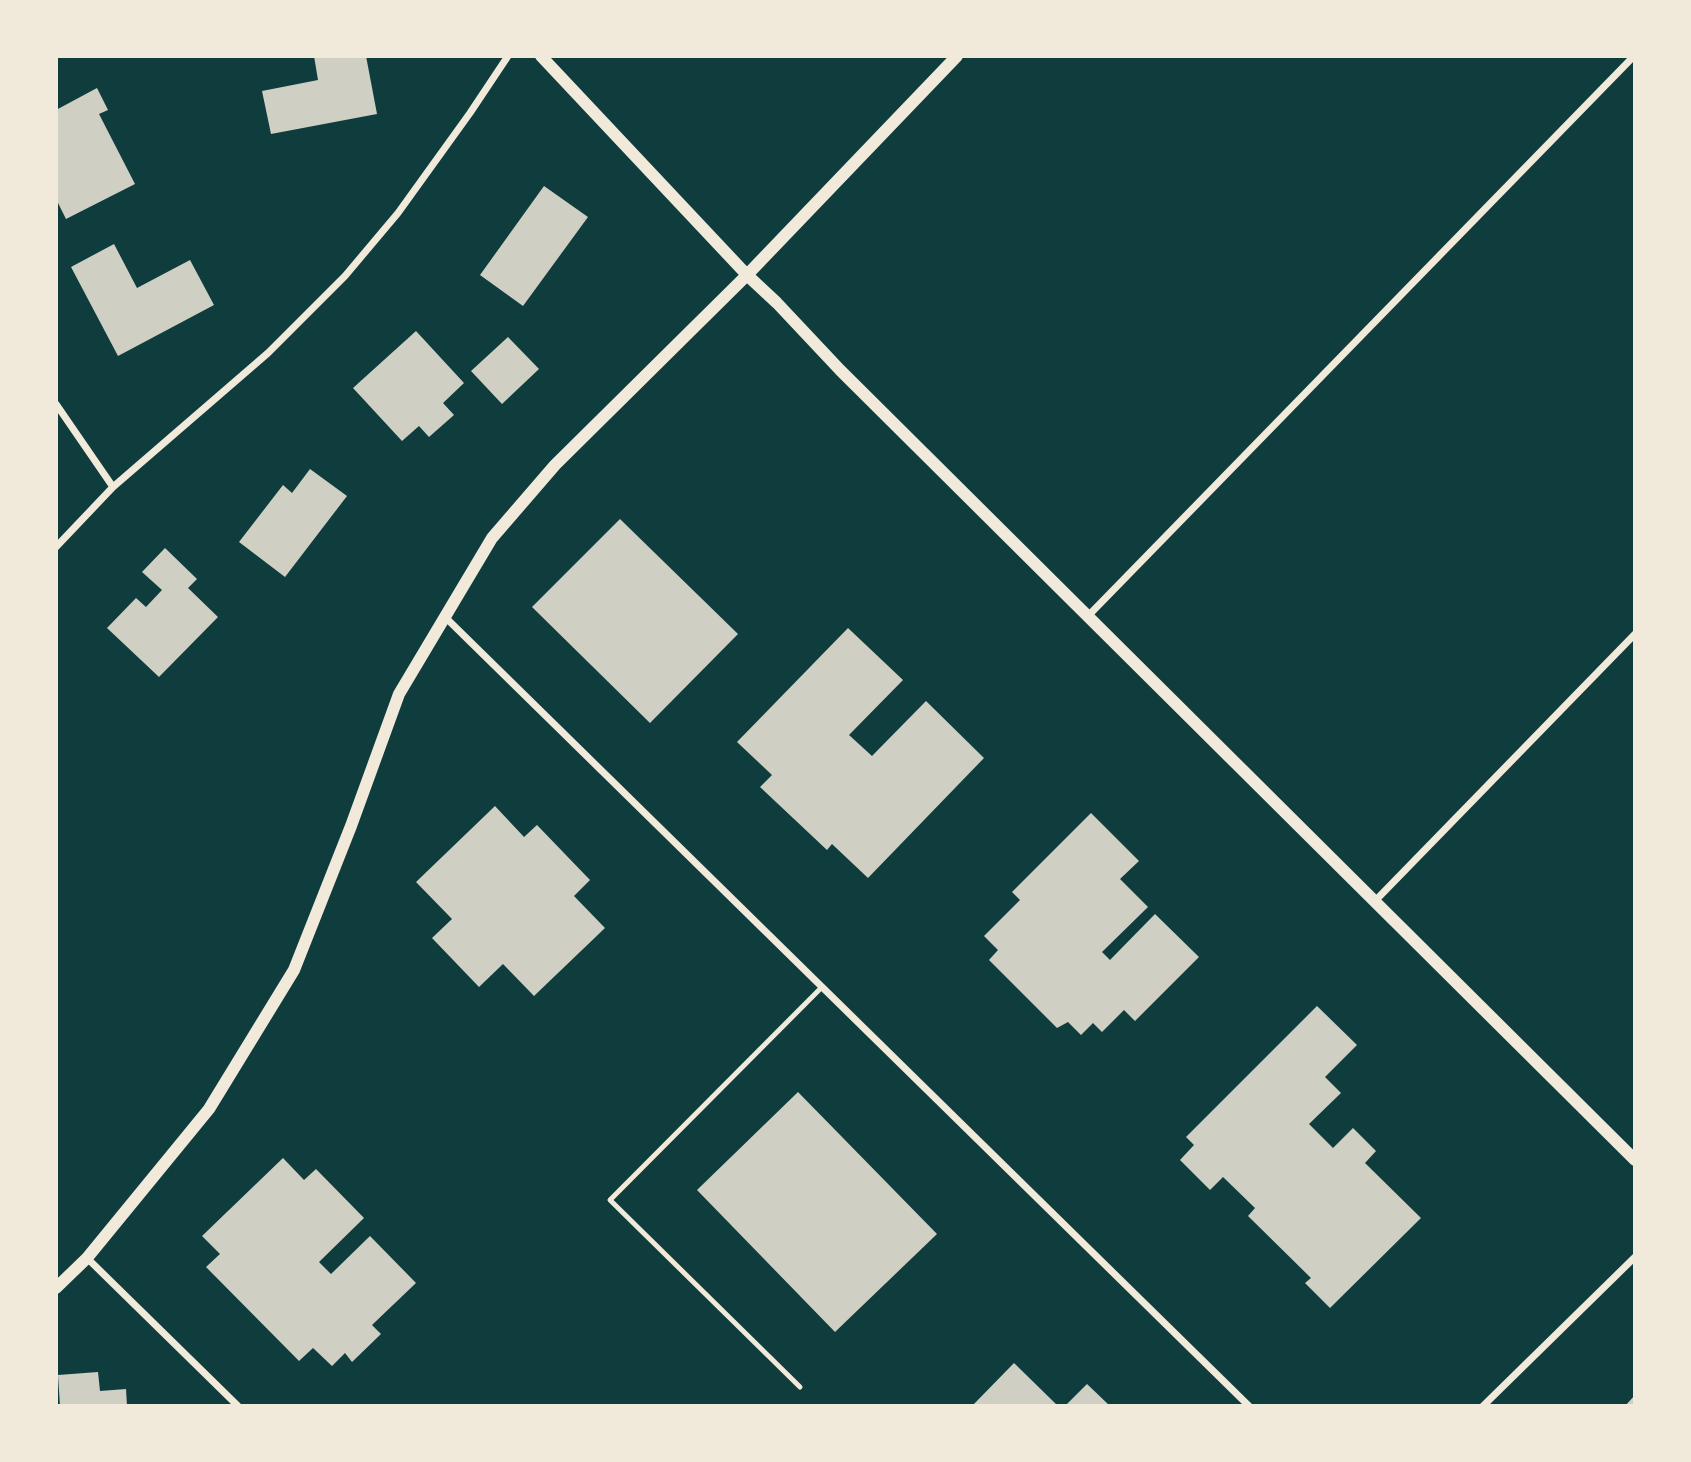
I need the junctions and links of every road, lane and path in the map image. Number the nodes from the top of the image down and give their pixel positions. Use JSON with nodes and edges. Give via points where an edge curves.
{"nodes":[{"id":1,"x":508,"y":56,"type":"edge"},
{"id":2,"x":541,"y":56,"type":"edge"},
{"id":3,"x":957,"y":56,"type":"edge"},
{"id":4,"x":1634,"y":56,"type":"edge"},
{"id":5,"x":747,"y":275,"type":"junction"},
{"id":6,"x":56,"y":404,"type":"edge"},
{"id":7,"x":113,"y":487,"type":"junction"},
{"id":8,"x":56,"y":547,"type":"edge"},
{"id":9,"x":444,"y":615,"type":"junction"},
{"id":10,"x":1088,"y":616,"type":"junction"},
{"id":11,"x":1635,"y":634,"type":"edge"},
{"id":12,"x":1376,"y":900,"type":"junction"},
{"id":13,"x":822,"y":987,"type":"junction"},
{"id":14,"x":1635,"y":1160,"type":"edge"},
{"id":15,"x":1635,"y":1257,"type":"edge"},
{"id":16,"x":87,"y":1258,"type":"junction"},
{"id":17,"x":56,"y":1289,"type":"edge"},
{"id":18,"x":800,"y":1387,"type":"dead end"},
{"id":19,"x":238,"y":1406,"type":"edge"},
{"id":20,"x":1249,"y":1406,"type":"edge"},
{"id":21,"x":1483,"y":1406,"type":"edge"}],
"edges":[{"from":1,"to":7,"type":"street","via":[[398,213],[345,276],[268,353]]},
{"from":2,"to":5,"type":"street"},
{"from":3,"to":5,"type":"street"},
{"from":4,"to":10,"type":"street"},
{"from":5,"to":9,"type":"street","via":[[555,465],[492,538]]},
{"from":5,"to":10,"type":"street"},
{"from":6,"to":7,"type":"street"},
{"from":7,"to":8,"type":"street"},
{"from":9,"to":13,"type":"street"},
{"from":9,"to":16,"type":"street","via":[[398,694],[295,970],[209,1109]]},
{"from":10,"to":12,"type":"street"},
{"from":11,"to":12,"type":"street"},
{"from":12,"to":14,"type":"street"},
{"from":13,"to":18,"type":"lane","via":[[610,1200]]},
{"from":13,"to":20,"type":"street"},
{"from":15,"to":21,"type":"street"},
{"from":16,"to":17,"type":"street"},
{"from":16,"to":19,"type":"street"}]}
